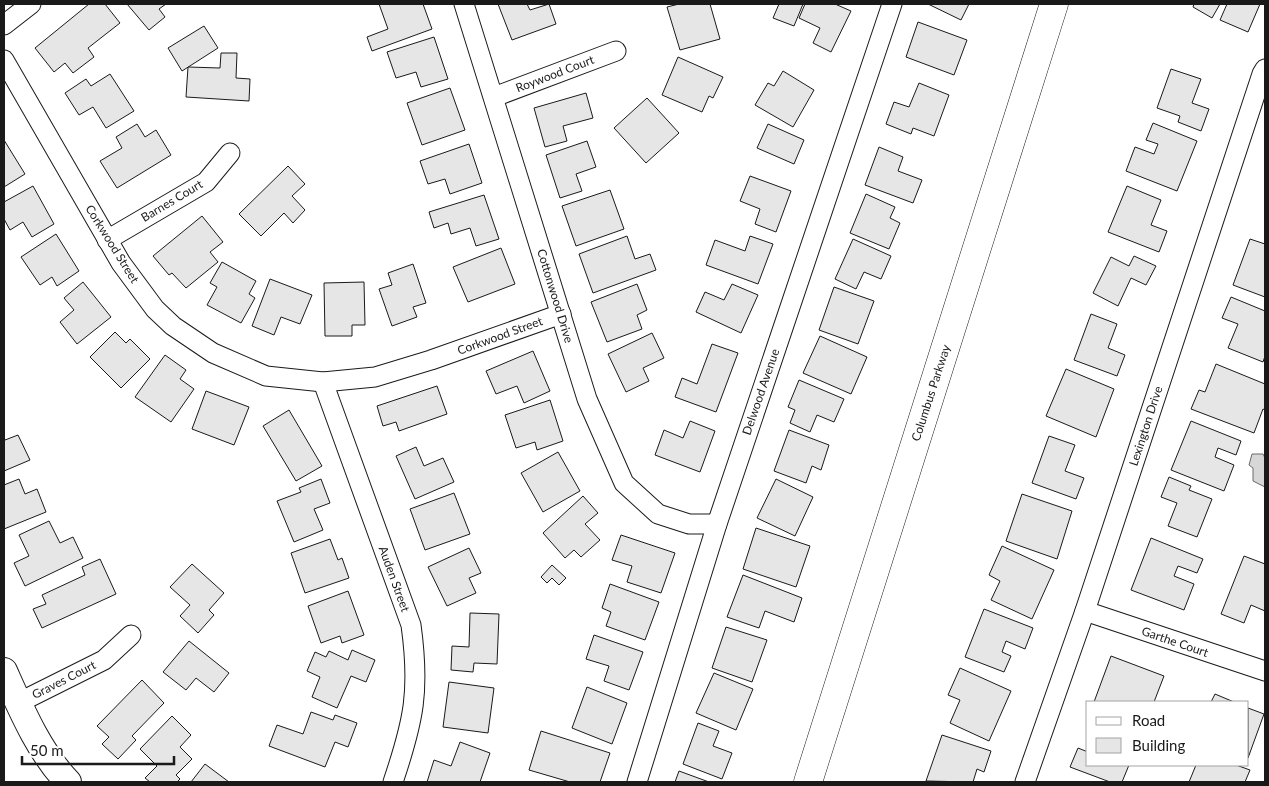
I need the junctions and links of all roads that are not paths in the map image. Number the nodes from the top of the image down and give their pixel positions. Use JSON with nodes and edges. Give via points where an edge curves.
{"nodes":[{"id":1,"x":31,"y":4,"type":"edge"},
{"id":2,"x":464,"y":4,"type":"edge"},
{"id":3,"x":892,"y":4,"type":"edge"},
{"id":4,"x":1054,"y":4,"type":"edge"},
{"id":5,"x":4,"y":25,"type":"edge"},
{"id":6,"x":616,"y":51,"type":"dead end"},
{"id":7,"x":4,"y":60,"type":"edge"},
{"id":8,"x":1265,"y":69,"type":"edge"},
{"id":9,"x":494,"y":97,"type":"junction"},
{"id":10,"x":230,"y":153,"type":"dead end"},
{"id":11,"x":107,"y":240,"type":"junction"},
{"id":12,"x":561,"y":314,"type":"junction"},
{"id":13,"x":323,"y":382,"type":"junction"},
{"id":14,"x":717,"y":524,"type":"junction"},
{"id":15,"x":1085,"y":611,"type":"junction"},
{"id":16,"x":131,"y":635,"type":"dead end"},
{"id":17,"x":4,"y":671,"type":"edge"},
{"id":18,"x":1265,"y":671,"type":"edge"},
{"id":19,"x":18,"y":703,"type":"junction"},
{"id":20,"x":68,"y":782,"type":"edge"},
{"id":21,"x":393,"y":782,"type":"edge"},
{"id":22,"x":637,"y":782,"type":"edge"},
{"id":23,"x":808,"y":782,"type":"edge"},
{"id":24,"x":1025,"y":782,"type":"edge"}],
"edges":[{"from":1,"to":5,"type":"street"},
{"from":2,"to":9,"type":"street","name":"Cottonwood Drive"},
{"from":3,"to":14,"type":"street","name":"Delwood Avenue"},
{"from":4,"to":23,"type":"main road","name":"Columbus Parkway"},
{"from":6,"to":9,"type":"street","name":"Roywood Court"},
{"from":7,"to":11,"type":"street","name":"Corkwood Street"},
{"from":8,"to":15,"type":"street","name":"Lexington Drive"},
{"from":9,"to":12,"type":"street","name":"Cottonwood Drive"},
{"from":10,"to":11,"type":"street","name":"Barnes Court","via":[[206,182]]},
{"from":11,"to":13,"type":"street","name":"Corkwood Street","via":[[155,309],[173,326],[213,353],[266,376]]},
{"from":12,"to":13,"type":"street","name":"Corkwood Street","via":[[375,377]]},
{"from":12,"to":14,"type":"street","name":"Cottonwood Drive","via":[[587,399],[624,483],[658,514],[689,524]]},
{"from":13,"to":21,"type":"street","name":"Auden Street","via":[[411,625],[416,698],[408,738]]},
{"from":14,"to":22,"type":"street","name":"Delwood Avenue"},
{"from":15,"to":18,"type":"street","name":"Garthe Court"},
{"from":15,"to":24,"type":"street","name":"Lexington Drive"},
{"from":16,"to":19,"type":"street","name":"Graves Court","via":[[104,660]]},
{"from":17,"to":19,"type":"main road"},
{"from":19,"to":20,"type":"main road","via":[[42,748]]}]}
